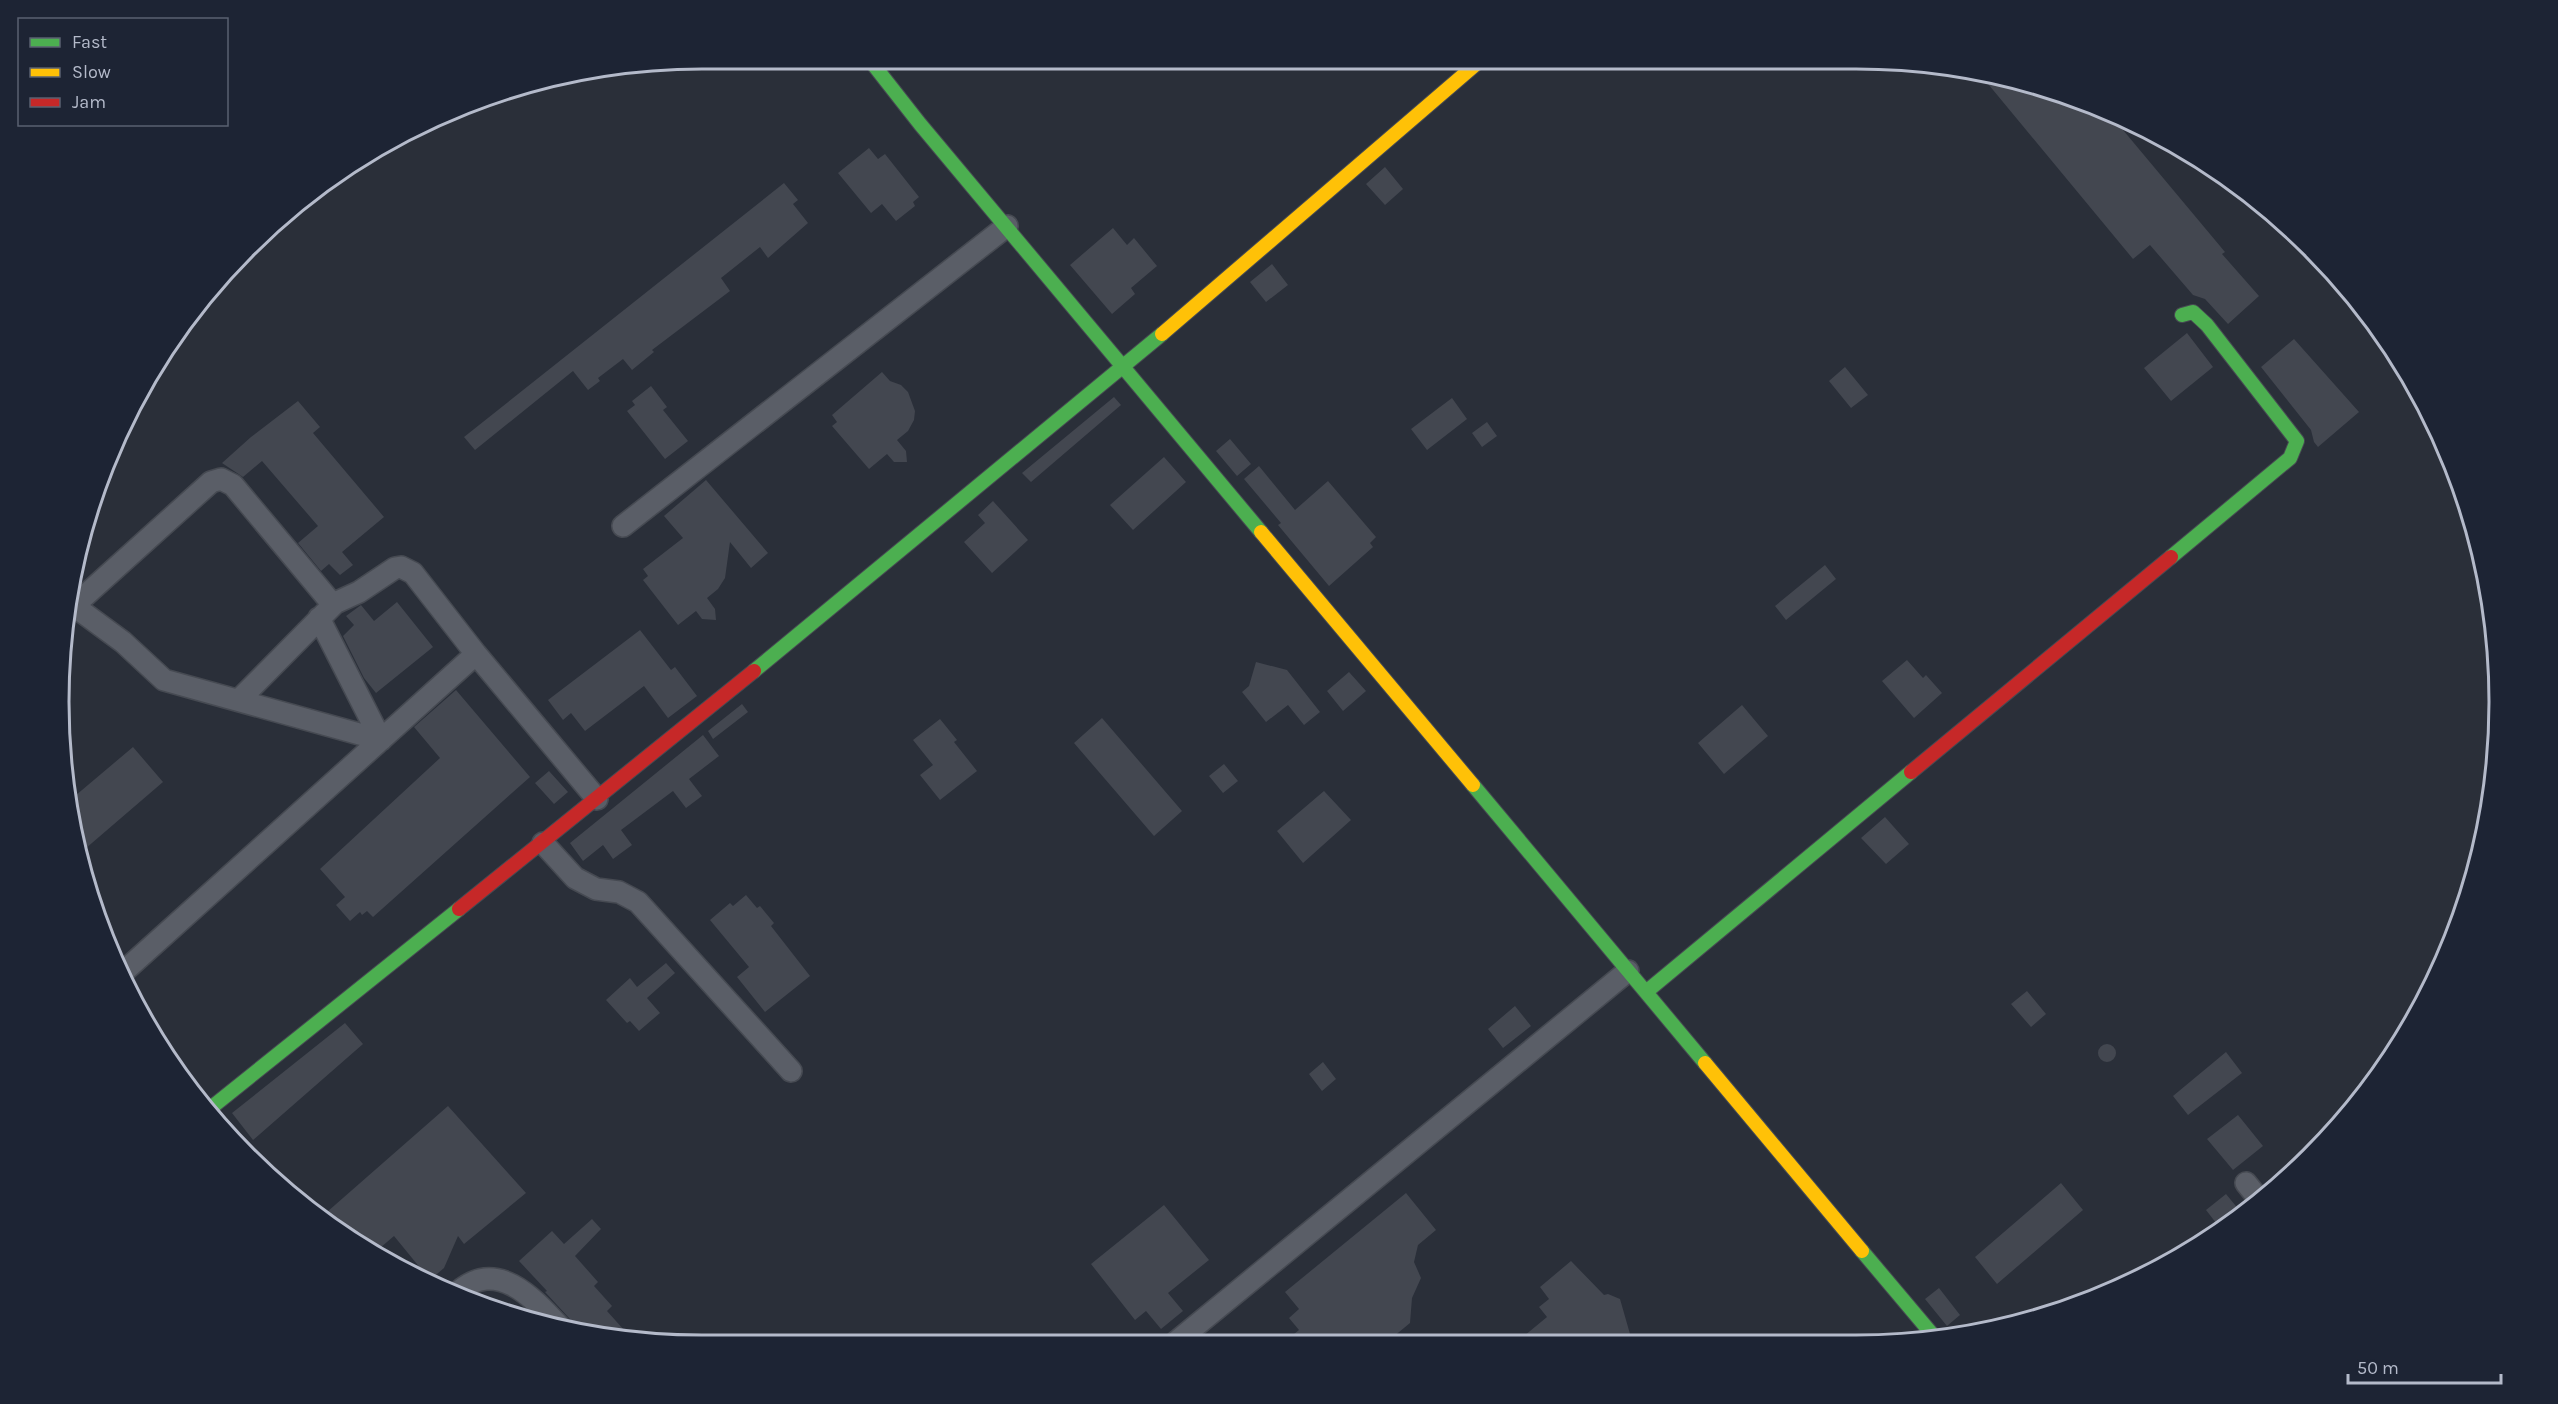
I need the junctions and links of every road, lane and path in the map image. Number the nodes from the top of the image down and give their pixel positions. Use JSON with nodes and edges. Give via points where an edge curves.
{"nodes":[{"id":1,"x":877,"y":69,"type":"edge"},
{"id":2,"x":1471,"y":69,"type":"edge"},
{"id":3,"x":1007,"y":226,"type":"junction"},
{"id":4,"x":2182,"y":315,"type":"dead end"},
{"id":5,"x":1122,"y":365,"type":"junction"},
{"id":6,"x":623,"y":526,"type":"dead end"},
{"id":7,"x":77,"y":603,"type":"edge"},
{"id":8,"x":335,"y":603,"type":"junction"},
{"id":9,"x":75,"y":611,"type":"edge"},
{"id":10,"x":320,"y":618,"type":"junction"},
{"id":11,"x":476,"y":654,"type":"junction"},
{"id":12,"x":238,"y":699,"type":"junction"},
{"id":13,"x":381,"y":740,"type":"junction"},
{"id":14,"x":597,"y":799,"type":"junction"},
{"id":15,"x":543,"y":843,"type":"junction"},
{"id":16,"x":128,"y":969,"type":"edge"},
{"id":17,"x":1628,"y":971,"type":"junction"},
{"id":18,"x":1646,"y":992,"type":"junction"},
{"id":19,"x":791,"y":1071,"type":"dead end"},
{"id":20,"x":215,"y":1105,"type":"edge"},
{"id":21,"x":464,"y":1289,"type":"edge"},
{"id":22,"x":549,"y":1316,"type":"edge"},
{"id":23,"x":1929,"y":1331,"type":"edge"},
{"id":24,"x":1185,"y":1335,"type":"edge"}],
"edges":[{"from":1,"to":3,"type":"street"},
{"from":2,"to":5,"type":"street"},
{"from":3,"to":5,"type":"street"},
{"from":3,"to":6,"type":"street"},
{"from":4,"to":18,"type":"street","via":[[2193,312],[2207,326],[2297,441],[2290,458]]},
{"from":5,"to":14,"type":"street","via":[[982,486]]},
{"from":5,"to":17,"type":"street"},
{"from":7,"to":8,"type":"street","via":[[211,482],[221,479],[232,485]]},
{"from":8,"to":10,"type":"street"},
{"from":8,"to":11,"type":"street","via":[[395,568],[408,569]]},
{"from":9,"to":12,"type":"street","via":[[123,642],[164,680]]},
{"from":10,"to":12,"type":"street"},
{"from":10,"to":13,"type":"street"},
{"from":11,"to":13,"type":"street"},
{"from":11,"to":14,"type":"street"},
{"from":12,"to":13,"type":"street"},
{"from":13,"to":16,"type":"street"},
{"from":14,"to":15,"type":"street"},
{"from":15,"to":19,"type":"street","via":[[574,878],[596,890],[619,891],[638,902]]},
{"from":15,"to":20,"type":"street"},
{"from":17,"to":18,"type":"street"},
{"from":17,"to":24,"type":"street"},
{"from":18,"to":23,"type":"street"},
{"from":21,"to":22,"type":"street","via":[[480,1280],[511,1283]]}]}
